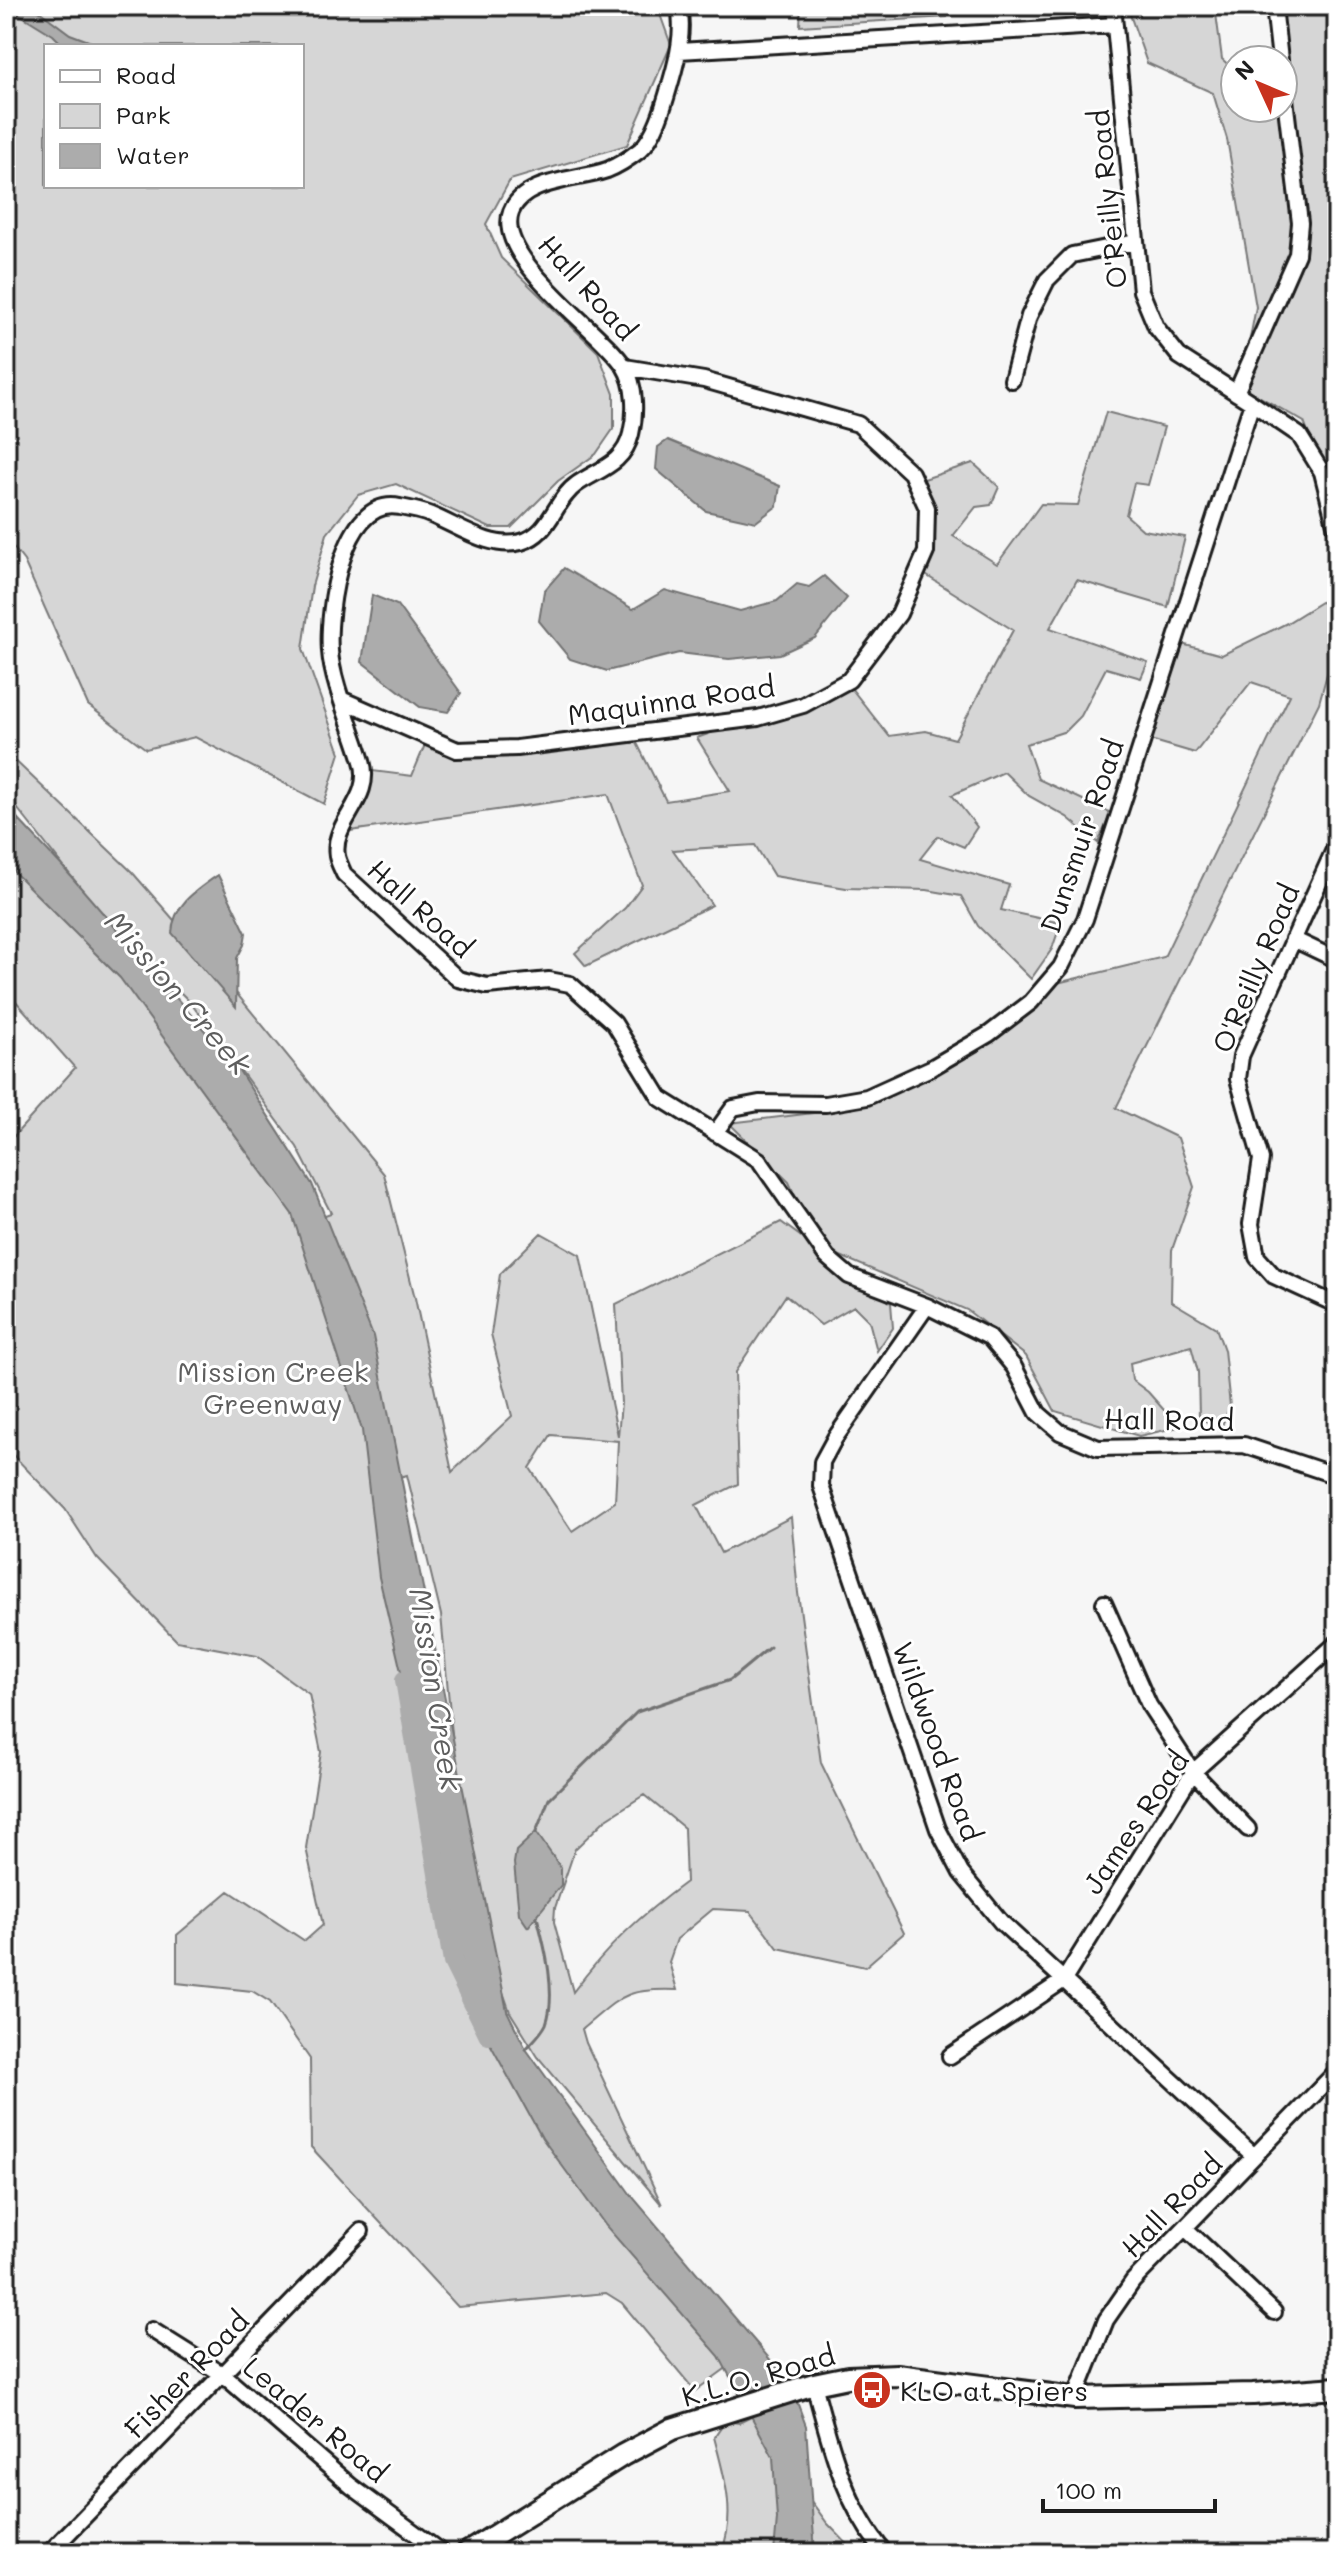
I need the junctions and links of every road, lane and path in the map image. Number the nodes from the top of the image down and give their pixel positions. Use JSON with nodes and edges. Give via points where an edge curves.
{"nodes":[{"id":1,"x":679,"y":6,"type":"edge"},
{"id":2,"x":1113,"y":6,"type":"edge"},
{"id":3,"x":1274,"y":6,"type":"edge"},
{"id":4,"x":1115,"y":25,"type":"junction"},
{"id":5,"x":1278,"y":44,"type":"edge"},
{"id":6,"x":679,"y":51,"type":"junction"},
{"id":7,"x":1288,"y":124,"type":"edge"},
{"id":8,"x":1136,"y":242,"type":"junction"},
{"id":9,"x":625,"y":367,"type":"junction"},
{"id":10,"x":1012,"y":380,"type":"dead end"},
{"id":11,"x":1236,"y":393,"type":"junction"},
{"id":12,"x":1252,"y":403,"type":"junction"},
{"id":13,"x":1337,"y":532,"type":"edge"},
{"id":14,"x":343,"y":700,"type":"junction"},
{"id":15,"x":1337,"y":843,"type":"edge"},
{"id":16,"x":1293,"y":939,"type":"junction"},
{"id":17,"x":1337,"y":960,"type":"edge"},
{"id":18,"x":715,"y":1133,"type":"junction"},
{"id":19,"x":1337,"y":1305,"type":"edge"},
{"id":20,"x":927,"y":1306,"type":"junction"},
{"id":21,"x":1337,"y":1476,"type":"edge"},
{"id":22,"x":1104,"y":1603,"type":"dead end"},
{"id":23,"x":1337,"y":1643,"type":"edge"},
{"id":24,"x":1193,"y":1772,"type":"junction"},
{"id":25,"x":1248,"y":1829,"type":"dead end"},
{"id":26,"x":1064,"y":1980,"type":"junction"},
{"id":27,"x":950,"y":2056,"type":"dead end"},
{"id":28,"x":1337,"y":2071,"type":"edge"},
{"id":29,"x":1254,"y":2156,"type":"junction"},
{"id":30,"x":1185,"y":2228,"type":"junction"},
{"id":31,"x":361,"y":2231,"type":"dead end"},
{"id":32,"x":1274,"y":2312,"type":"dead end"},
{"id":33,"x":152,"y":2330,"type":"dead end"},
{"id":34,"x":222,"y":2374,"type":"junction"},
{"id":35,"x":814,"y":2384,"type":"junction"},
{"id":36,"x":1337,"y":2388,"type":"edge"},
{"id":37,"x":1075,"y":2398,"type":"junction"},
{"id":38,"x":49,"y":2553,"type":"edge"},
{"id":39,"x":442,"y":2553,"type":"edge"},
{"id":40,"x":467,"y":2553,"type":"edge"},
{"id":41,"x":885,"y":2553,"type":"edge"}],
"edges":[{"from":1,"to":6,"type":"street","name":"Hall Road"},
{"from":2,"to":4,"type":"street","name":"O'Reilly Road"},
{"from":3,"to":5,"type":"street"},
{"from":4,"to":6,"type":"street"},
{"from":4,"to":8,"type":"street","name":"O'Reilly Road"},
{"from":6,"to":9,"type":"street","name":"Hall Road","via":[[662,113],[642,149],[608,170],[549,183],[523,196],[510,212],[511,233],[522,260]]},
{"from":7,"to":11,"type":"street","via":[[1300,223],[1297,254]]},
{"from":8,"to":10,"type":"street","via":[[1072,255],[1047,280],[1029,316]]},
{"from":8,"to":11,"type":"street","name":"O'Reilly Road","via":[[1141,291],[1156,327],[1179,356]]},
{"from":9,"to":14,"type":"street","name":"Hall Road","via":[[635,400],[623,454],[577,484],[543,530],[521,542],[492,542],[427,513],[395,506],[376,510],[359,526],[340,559],[333,598],[330,652]]},
{"from":9,"to":14,"type":"street","name":"Maquinna Road","via":[[704,380],[858,424],[911,473],[927,508],[926,552],[899,614],[849,680],[803,705],[758,718],[502,749],[457,750]]},
{"from":11,"to":12,"type":"street"},
{"from":12,"to":13,"type":"street","via":[[1299,435],[1322,472]]},
{"from":12,"to":18,"type":"street","name":"Dunsmuir Road","via":[[1085,919],[1061,967],[1031,1002],[931,1068],[867,1097],[733,1108]]},
{"from":14,"to":18,"type":"street","name":"Hall Road","via":[[364,766],[363,791],[338,836],[337,856],[344,874],[458,979],[487,986],[549,980],[570,984],[614,1023],[660,1098]]},
{"from":15,"to":16,"type":"street","name":"O'Reilly Road"},
{"from":16,"to":17,"type":"street"},
{"from":16,"to":19,"type":"street","name":"O'Reilly Road","via":[[1241,1056],[1238,1079],[1261,1159],[1251,1224],[1257,1257],[1274,1276]]},
{"from":18,"to":20,"type":"street","name":"Hall Road","via":[[759,1160],[827,1257],[849,1276]]},
{"from":20,"to":21,"type":"street","name":"Hall Road","via":[[989,1337],[1014,1367],[1038,1413],[1060,1432],[1098,1448],[1244,1445]]},
{"from":20,"to":26,"type":"street","name":"Wildwood Road","via":[[835,1438],[822,1462],[821,1486],[938,1829],[961,1873],[1001,1922]]},
{"from":22,"to":24,"type":"street","via":[[1149,1705]]},
{"from":23,"to":24,"type":"street","name":"James Road"},
{"from":24,"to":25,"type":"street"},
{"from":24,"to":26,"type":"street","name":"James Road"},
{"from":26,"to":27,"type":"street"},
{"from":26,"to":29,"type":"street","name":"Wildwood Road"},
{"from":28,"to":29,"type":"street","name":"Hall Road"},
{"from":29,"to":30,"type":"street","name":"Hall Road"},
{"from":30,"to":32,"type":"street"},
{"from":30,"to":37,"type":"street","name":"Hall Road","via":[[1133,2281],[1106,2320]]},
{"from":31,"to":34,"type":"street","name":"Fisher Road"},
{"from":33,"to":34,"type":"street","name":"Leader Road"},
{"from":34,"to":38,"type":"street","name":"Fisher Road"},
{"from":34,"to":39,"type":"street","name":"Leader Road","via":[[351,2486]]},
{"from":35,"to":37,"type":"main road","name":"K.L.O. Road","via":[[897,2375]]},
{"from":35,"to":40,"type":"main road","name":"K.L.O. Road","via":[[672,2429]]},
{"from":35,"to":41,"type":"street","via":[[847,2493]]},
{"from":36,"to":37,"type":"main road","name":"K.L.O. Road"}]}
